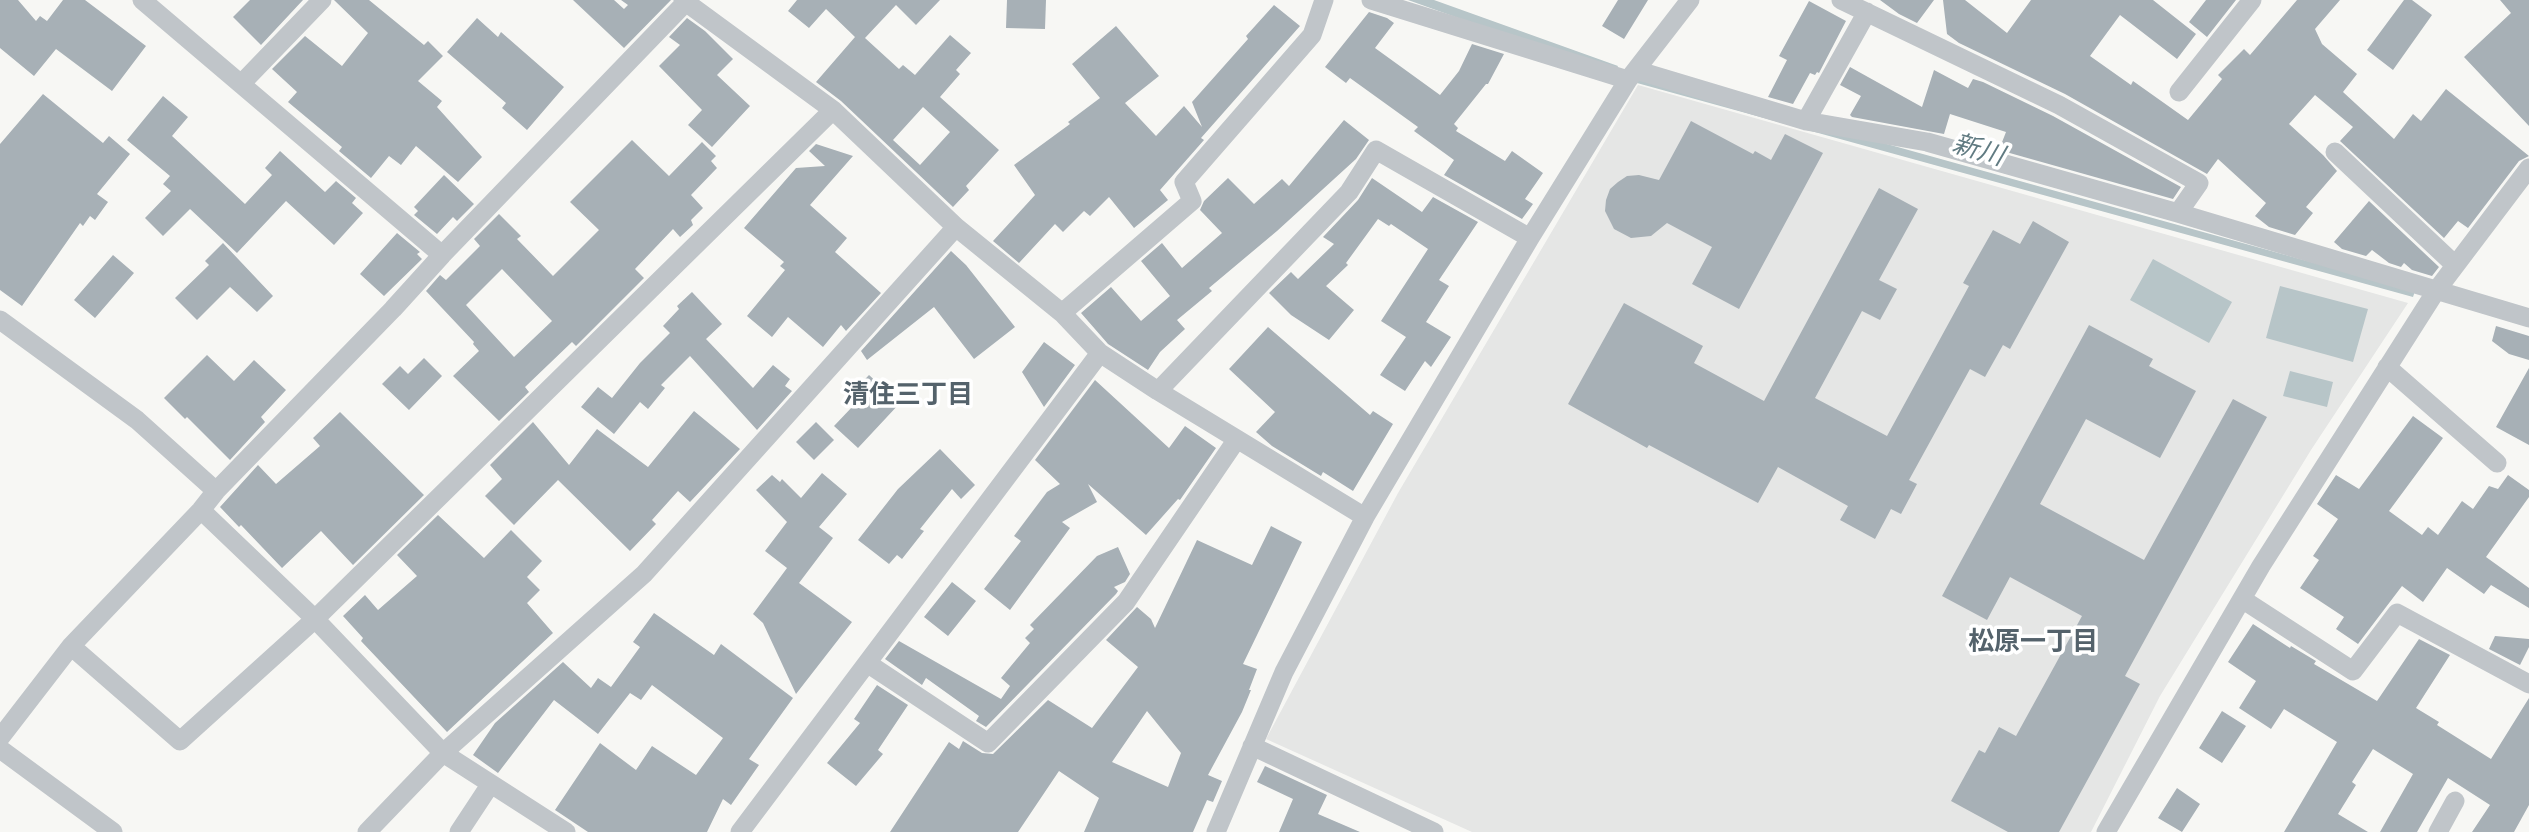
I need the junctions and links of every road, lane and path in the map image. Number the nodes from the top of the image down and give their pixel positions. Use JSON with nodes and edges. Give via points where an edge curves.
{"nodes":[{"id":1,"x":142,"y":0,"type":"edge"},
{"id":2,"x":322,"y":0,"type":"edge"},
{"id":3,"x":1324,"y":0,"type":"edge"},
{"id":4,"x":1371,"y":0,"type":"edge"},
{"id":5,"x":1690,"y":0,"type":"edge"},
{"id":6,"x":1841,"y":0,"type":"edge"},
{"id":7,"x":2252,"y":0,"type":"edge"},
{"id":8,"x":685,"y":1,"type":"edge"},
{"id":9,"x":1867,"y":12,"type":"junction"},
{"id":10,"x":1633,"y":74,"type":"junction"},
{"id":11,"x":241,"y":84,"type":"junction"},
{"id":12,"x":2179,"y":92,"type":"dead end"},
{"id":13,"x":833,"y":110,"type":"junction"},
{"id":14,"x":1806,"y":121,"type":"junction"},
{"id":15,"x":2335,"y":152,"type":"dead end"},
{"id":16,"x":2528,"y":171,"type":"edge"},
{"id":17,"x":2178,"y":212,"type":"junction"},
{"id":18,"x":956,"y":227,"type":"junction"},
{"id":19,"x":1530,"y":238,"type":"junction"},
{"id":20,"x":442,"y":255,"type":"junction"},
{"id":21,"x":2455,"y":265,"type":"junction"},
{"id":22,"x":2436,"y":291,"type":"junction"},
{"id":23,"x":1062,"y":313,"type":"junction"},
{"id":24,"x":2529,"y":318,"type":"edge"},
{"id":25,"x":0,"y":320,"type":"edge"},
{"id":26,"x":1100,"y":353,"type":"junction"},
{"id":27,"x":2387,"y":367,"type":"junction"},
{"id":28,"x":1158,"y":391,"type":"junction"},
{"id":29,"x":1237,"y":439,"type":"junction"},
{"id":30,"x":2497,"y":463,"type":"dead end"},
{"id":31,"x":216,"y":491,"type":"junction"},
{"id":32,"x":201,"y":510,"type":"junction"},
{"id":33,"x":1365,"y":517,"type":"junction"},
{"id":34,"x":2242,"y":599,"type":"junction"},
{"id":35,"x":315,"y":619,"type":"junction"},
{"id":36,"x":71,"y":646,"type":"junction"},
{"id":37,"x":867,"y":663,"type":"junction"},
{"id":38,"x":2529,"y":684,"type":"edge"},
{"id":39,"x":3,"y":728,"type":"edge"},
{"id":40,"x":1252,"y":746,"type":"junction"},
{"id":41,"x":0,"y":748,"type":"edge"},
{"id":42,"x":443,"y":753,"type":"junction"},
{"id":43,"x":490,"y":785,"type":"junction"},
{"id":44,"x":2455,"y":801,"type":"dead end"},
{"id":45,"x":113,"y":832,"type":"edge"},
{"id":46,"x":367,"y":832,"type":"edge"},
{"id":47,"x":459,"y":832,"type":"edge"},
{"id":48,"x":566,"y":832,"type":"edge"},
{"id":49,"x":740,"y":832,"type":"edge"},
{"id":50,"x":1216,"y":832,"type":"edge"},
{"id":51,"x":1434,"y":832,"type":"edge"},
{"id":52,"x":2106,"y":832,"type":"edge"},
{"id":53,"x":2438,"y":832,"type":"edge"}],
"edges":[{"from":1,"to":11,"type":"street"},
{"from":2,"to":11,"type":"street"},
{"from":3,"to":23,"type":"street","via":[[1312,35],[1184,183],[1192,201]]},
{"from":4,"to":10,"type":"street"},
{"from":5,"to":10,"type":"street"},
{"from":6,"to":9,"type":"street"},
{"from":7,"to":12,"type":"street"},
{"from":8,"to":13,"type":"street"},
{"from":8,"to":20,"type":"street"},
{"from":9,"to":14,"type":"street"},
{"from":9,"to":17,"type":"street","via":[[2059,105],[2199,183]]},
{"from":10,"to":14,"type":"street"},
{"from":10,"to":19,"type":"street"},
{"from":11,"to":20,"type":"street"},
{"from":13,"to":18,"type":"street"},
{"from":13,"to":35,"type":"street"},
{"from":14,"to":17,"type":"street","via":[[1927,142]]},
{"from":15,"to":21,"type":"street"},
{"from":16,"to":21,"type":"street"},
{"from":17,"to":22,"type":"street"},
{"from":18,"to":23,"type":"street"},
{"from":18,"to":42,"type":"street","via":[[644,575]]},
{"from":19,"to":28,"type":"street","via":[[1376,150],[1349,192]]},
{"from":19,"to":33,"type":"street"},
{"from":20,"to":31,"type":"street"},
{"from":21,"to":22,"type":"street"},
{"from":22,"to":24,"type":"street"},
{"from":22,"to":27,"type":"street"},
{"from":23,"to":26,"type":"street"},
{"from":25,"to":31,"type":"street","via":[[137,421]]},
{"from":26,"to":28,"type":"street"},
{"from":26,"to":37,"type":"street"},
{"from":27,"to":30,"type":"street"},
{"from":27,"to":34,"type":"street"},
{"from":28,"to":29,"type":"street"},
{"from":29,"to":33,"type":"street"},
{"from":29,"to":37,"type":"street","via":[[1126,602],[988,743]]},
{"from":31,"to":32,"type":"street"},
{"from":32,"to":35,"type":"street"},
{"from":32,"to":36,"type":"street"},
{"from":33,"to":40,"type":"street","via":[[1284,672]]},
{"from":34,"to":38,"type":"street","via":[[2353,671],[2397,613]]},
{"from":34,"to":52,"type":"street"},
{"from":35,"to":36,"type":"street","via":[[180,741]]},
{"from":35,"to":42,"type":"street"},
{"from":36,"to":39,"type":"street"},
{"from":37,"to":49,"type":"street"},
{"from":40,"to":50,"type":"street"},
{"from":40,"to":51,"type":"street"},
{"from":41,"to":45,"type":"street"},
{"from":42,"to":43,"type":"street"},
{"from":42,"to":46,"type":"street"},
{"from":43,"to":47,"type":"street"},
{"from":43,"to":48,"type":"street"},
{"from":44,"to":53,"type":"street"}]}
